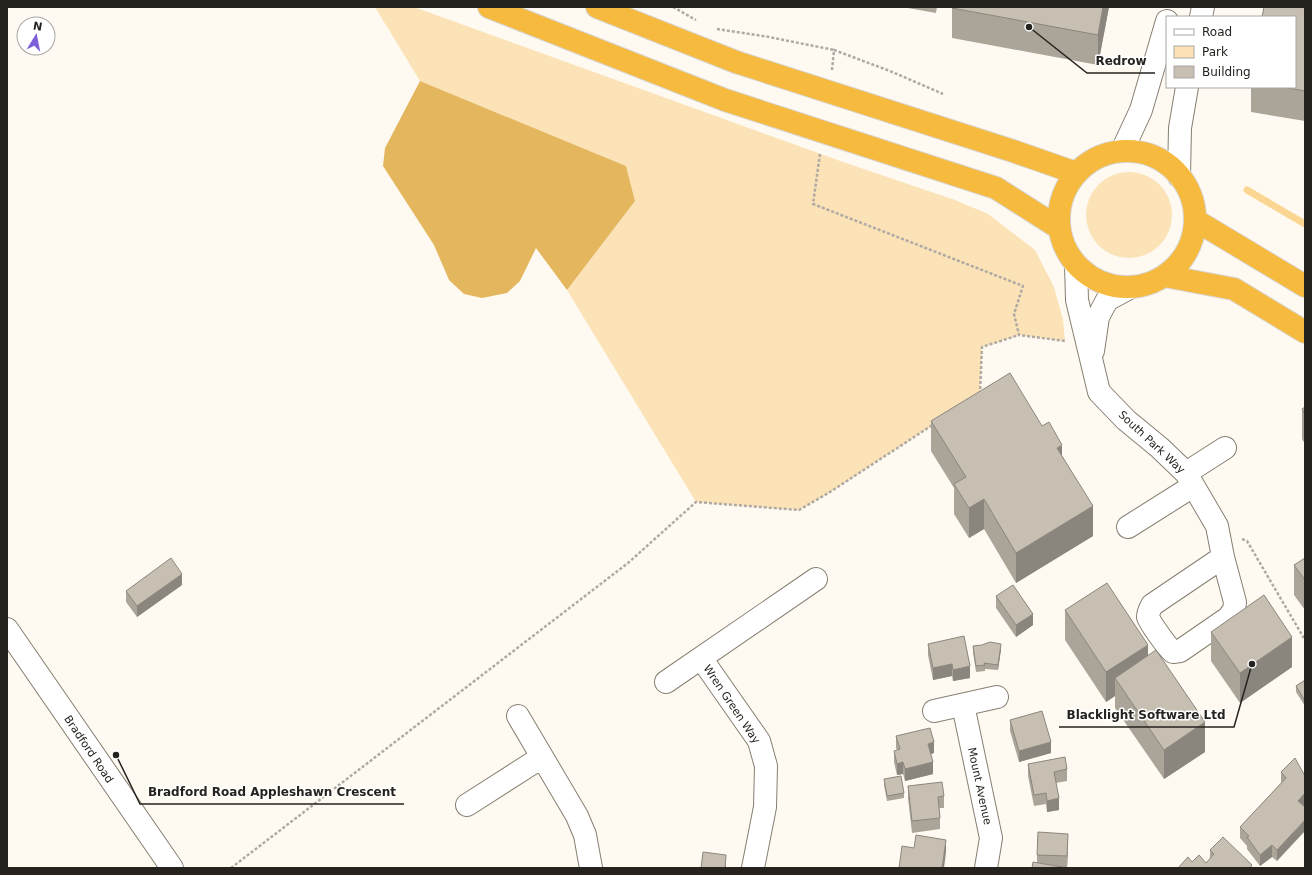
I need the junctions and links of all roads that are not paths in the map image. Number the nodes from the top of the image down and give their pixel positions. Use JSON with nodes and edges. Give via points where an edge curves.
{"nodes":[{"id":1,"x":489,"y":7,"type":"edge"},
{"id":2,"x":597,"y":7,"type":"edge"},
{"id":3,"x":1166,"y":24,"type":"edge"},
{"id":4,"x":1187,"y":88,"type":"edge"},
{"id":5,"x":1122,"y":151,"type":"junction"},
{"id":6,"x":1076,"y":173,"type":"junction"},
{"id":7,"x":1180,"y":176,"type":"junction"},
{"id":8,"x":1195,"y":220,"type":"junction"},
{"id":9,"x":1059,"y":228,"type":"junction"},
{"id":10,"x":1076,"y":265,"type":"junction"},
{"id":11,"x":1165,"y":276,"type":"junction"},
{"id":12,"x":1305,"y":286,"type":"edge"},
{"id":13,"x":1132,"y":287,"type":"junction"},
{"id":14,"x":1305,"y":332,"type":"edge"},
{"id":15,"x":1092,"y":359,"type":"junction"},
{"id":16,"x":1225,"y":448,"type":"dead end"},
{"id":17,"x":1190,"y":480,"type":"junction"},
{"id":18,"x":1128,"y":528,"type":"dead end"},
{"id":19,"x":1223,"y":557,"type":"dead end"},
{"id":20,"x":816,"y":579,"type":"dead end"},
{"id":21,"x":7,"y":629,"type":"edge"},
{"id":22,"x":701,"y":658,"type":"junction"},
{"id":23,"x":666,"y":682,"type":"dead end"},
{"id":24,"x":997,"y":697,"type":"dead end"},
{"id":25,"x":963,"y":705,"type":"junction"},
{"id":26,"x":934,"y":711,"type":"dead end"},
{"id":27,"x":518,"y":716,"type":"dead end"},
{"id":28,"x":542,"y":757,"type":"junction"},
{"id":29,"x":467,"y":805,"type":"dead end"},
{"id":30,"x":172,"y":868,"type":"edge"},
{"id":31,"x":591,"y":868,"type":"edge"},
{"id":32,"x":753,"y":868,"type":"edge"},
{"id":33,"x":986,"y":868,"type":"edge"}],
"edges":[{"from":1,"to":9,"type":"highway","via":[[725,100],[996,188]]},
{"from":2,"to":6,"type":"highway","via":[[736,62]]},
{"from":3,"to":5,"type":"street","via":[[1141,110]]},
{"from":4,"to":7,"type":"street","via":[[1180,128]]},
{"from":5,"to":6,"type":"highway","via":[[1099,157]]},
{"from":5,"to":7,"type":"highway","via":[[1151,156]]},
{"from":6,"to":9,"type":"highway","via":[[1062,198]]},
{"from":7,"to":8,"type":"highway","via":[[1192,199]]},
{"from":8,"to":11,"type":"highway","via":[[1188,248],[1178,264]]},
{"from":8,"to":12,"type":"highway"},
{"from":9,"to":10,"type":"highway","via":[[1065,249]]},
{"from":10,"to":13,"type":"highway","via":[[1100,282],[1116,287]]},
{"from":10,"to":15,"type":"street","name":"South Park Way","via":[[1077,300]]},
{"from":11,"to":13,"type":"highway","via":[[1149,284]]},
{"from":11,"to":14,"type":"highway","via":[[1234,289]]},
{"from":13,"to":15,"type":"street","name":"South Park Way","via":[[1107,300],[1098,317]]},
{"from":15,"to":17,"type":"street","name":"South Park Way","via":[[1099,392],[1126,420],[1160,448]]},
{"from":16,"to":17,"type":"street"},
{"from":17,"to":18,"type":"street"},
{"from":17,"to":19,"type":"street","name":"South Park Way","via":[[1217,526]]},
{"from":20,"to":22,"type":"street","name":"Wren Green Way"},
{"from":21,"to":30,"type":"street","name":"Bradford Road"},
{"from":22,"to":23,"type":"street","name":"Wren Green Way"},
{"from":22,"to":32,"type":"street","name":"Wren Green Way","via":[[759,741],[766,766],[765,806]]},
{"from":24,"to":25,"type":"street"},
{"from":25,"to":26,"type":"street"},
{"from":25,"to":33,"type":"street","name":"Mount Avenue","via":[[991,838]]},
{"from":27,"to":28,"type":"street"},
{"from":28,"to":29,"type":"street"},
{"from":28,"to":31,"type":"street","via":[[577,816],[585,835]]}]}
